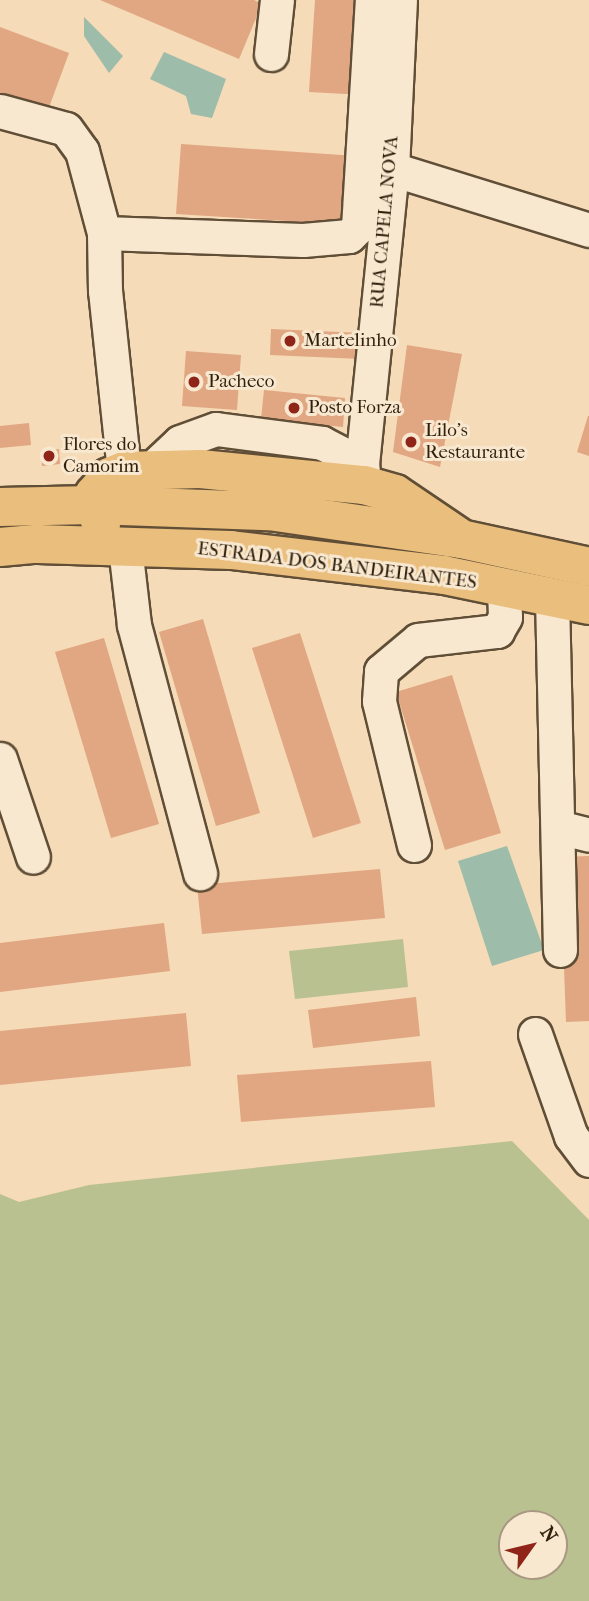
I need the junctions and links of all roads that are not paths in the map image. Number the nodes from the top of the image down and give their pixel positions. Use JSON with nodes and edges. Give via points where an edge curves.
{"nodes":[{"id":1,"x":277,"y":0,"type":"edge"},
{"id":2,"x":372,"y":0,"type":"edge"},
{"id":3,"x":400,"y":0,"type":"edge"},
{"id":4,"x":271,"y":54,"type":"dead end"},
{"id":5,"x":0,"y":111,"type":"edge"},
{"id":6,"x":392,"y":169,"type":"junction"},
{"id":7,"x":589,"y":230,"type":"edge"},
{"id":8,"x":104,"y":233,"type":"junction"},
{"id":9,"x":136,"y":471,"type":"junction"},
{"id":10,"x":363,"y":475,"type":"junction"},
{"id":11,"x":270,"y":493,"type":"junction"},
{"id":12,"x":93,"y":505,"type":"junction"},
{"id":13,"x":0,"y":508,"type":"edge"},
{"id":14,"x":461,"y":539,"type":"junction"},
{"id":15,"x":0,"y":547,"type":"edge"},
{"id":16,"x":125,"y":547,"type":"junction"},
{"id":17,"x":589,"y":567,"type":"edge"},
{"id":18,"x":504,"y":587,"type":"junction"},
{"id":19,"x":552,"y":597,"type":"junction"},
{"id":20,"x":589,"y":605,"type":"edge"},
{"id":21,"x":0,"y":759,"type":"edge"},
{"id":22,"x":574,"y":831,"type":"edge"},
{"id":23,"x":414,"y":845,"type":"dead end"},
{"id":24,"x":33,"y":857,"type":"dead end"},
{"id":25,"x":200,"y":873,"type":"dead end"},
{"id":26,"x":560,"y":950,"type":"dead end"},
{"id":27,"x":535,"y":1034,"type":"dead end"},
{"id":28,"x":589,"y":1160,"type":"edge"}],
"edges":[{"from":1,"to":4,"type":"street"},
{"from":2,"to":8,"type":"street","via":[[358,227],[349,236],[303,240]]},
{"from":3,"to":6,"type":"street","name":"RUA CAPELA NOVA"},
{"from":5,"to":8,"type":"street","via":[[66,129],[82,150]]},
{"from":6,"to":7,"type":"street"},
{"from":6,"to":10,"type":"street","name":"RUA CAPELA NOVA"},
{"from":8,"to":9,"type":"street","via":[[104,291]]},
{"from":9,"to":10,"type":"street","via":[[180,442],[216,429],[322,443]]},
{"from":9,"to":11,"type":"main road","via":[[200,469]]},
{"from":9,"to":12,"type":"main road","via":[[101,483]]},
{"from":10,"to":11,"type":"main road"},
{"from":10,"to":14,"type":"main road"},
{"from":11,"to":12,"type":"main road","name":"ESTRADA DOS BANDEIRANTES"},
{"from":11,"to":14,"type":"main road","name":"ESTRADA DOS BANDEIRANTES"},
{"from":12,"to":13,"type":"main road","name":"ESTRADA DOS BANDEIRANTES"},
{"from":12,"to":16,"type":"main road","via":[[97,519]]},
{"from":14,"to":17,"type":"main road","name":"ESTRADA DOS BANDEIRANTES"},
{"from":15,"to":16,"type":"main road","name":"ESTRADA DOS BANDEIRANTES"},
{"from":16,"to":18,"type":"main road","name":"ESTRADA DOS BANDEIRANTES","via":[[231,550],[444,575]]},
{"from":16,"to":25,"type":"street","via":[[134,625]]},
{"from":18,"to":19,"type":"main road","name":"ESTRADA DOS BANDEIRANTES"},
{"from":18,"to":23,"type":"street","via":[[505,617],[497,631],[418,640],[382,671],[379,701]]},
{"from":19,"to":20,"type":"main road","name":"ESTRADA DOS BANDEIRANTES"},
{"from":19,"to":22,"type":"street"},
{"from":21,"to":24,"type":"street"},
{"from":22,"to":26,"type":"street"},
{"from":27,"to":28,"type":"street","via":[[571,1136]]}]}
